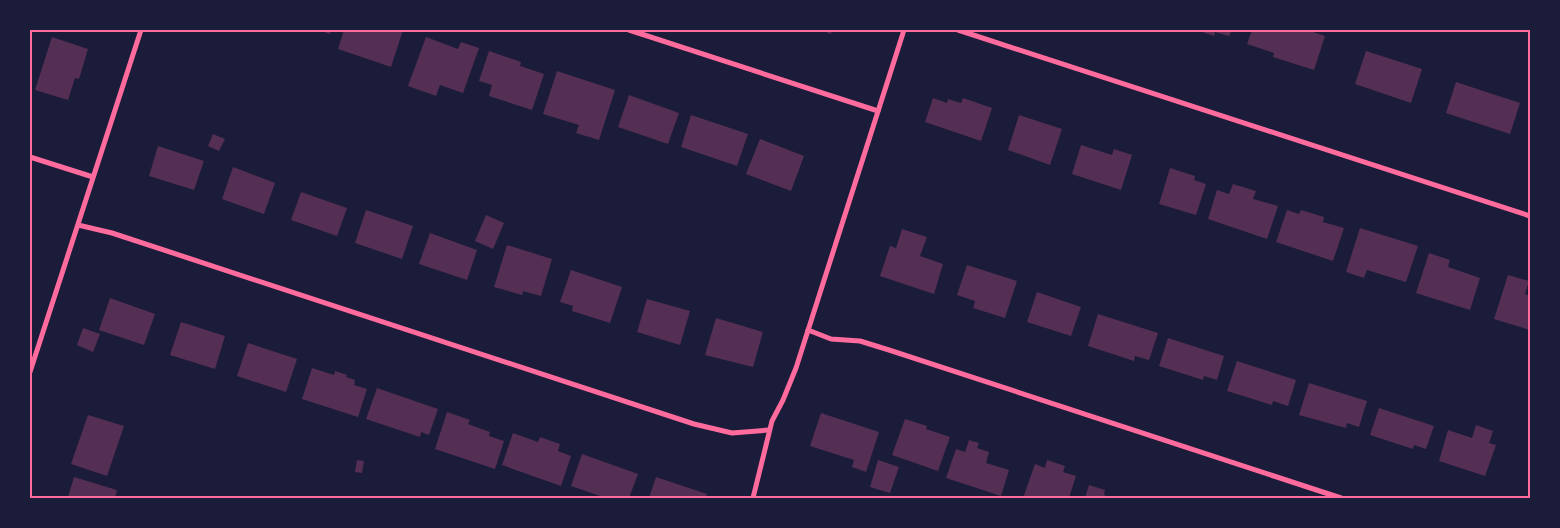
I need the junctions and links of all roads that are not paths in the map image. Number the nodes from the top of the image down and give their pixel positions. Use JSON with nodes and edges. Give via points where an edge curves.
{"nodes":[{"id":1,"x":141,"y":30,"type":"edge"},
{"id":2,"x":629,"y":30,"type":"edge"},
{"id":3,"x":904,"y":30,"type":"edge"},
{"id":4,"x":958,"y":30,"type":"edge"},
{"id":5,"x":878,"y":111,"type":"junction"},
{"id":6,"x":30,"y":157,"type":"edge"},
{"id":7,"x":93,"y":177,"type":"junction"},
{"id":8,"x":1530,"y":216,"type":"edge"},
{"id":9,"x":78,"y":225,"type":"junction"},
{"id":10,"x":808,"y":330,"type":"junction"},
{"id":11,"x":30,"y":372,"type":"edge"},
{"id":12,"x":769,"y":430,"type":"junction"},
{"id":13,"x":753,"y":498,"type":"edge"},
{"id":14,"x":1341,"y":498,"type":"edge"}],
"edges":[{"from":1,"to":7,"type":"street"},
{"from":2,"to":5,"type":"street"},
{"from":3,"to":5,"type":"street"},
{"from":4,"to":8,"type":"street"},
{"from":5,"to":10,"type":"street"},
{"from":6,"to":7,"type":"street"},
{"from":7,"to":9,"type":"street"},
{"from":9,"to":11,"type":"street"},
{"from":9,"to":12,"type":"street","via":[[112,233],[694,424],[732,433]]},
{"from":10,"to":12,"type":"street","via":[[796,368]]},
{"from":10,"to":14,"type":"street","via":[[831,339],[860,341],[889,350]]},
{"from":12,"to":13,"type":"street"}]}
